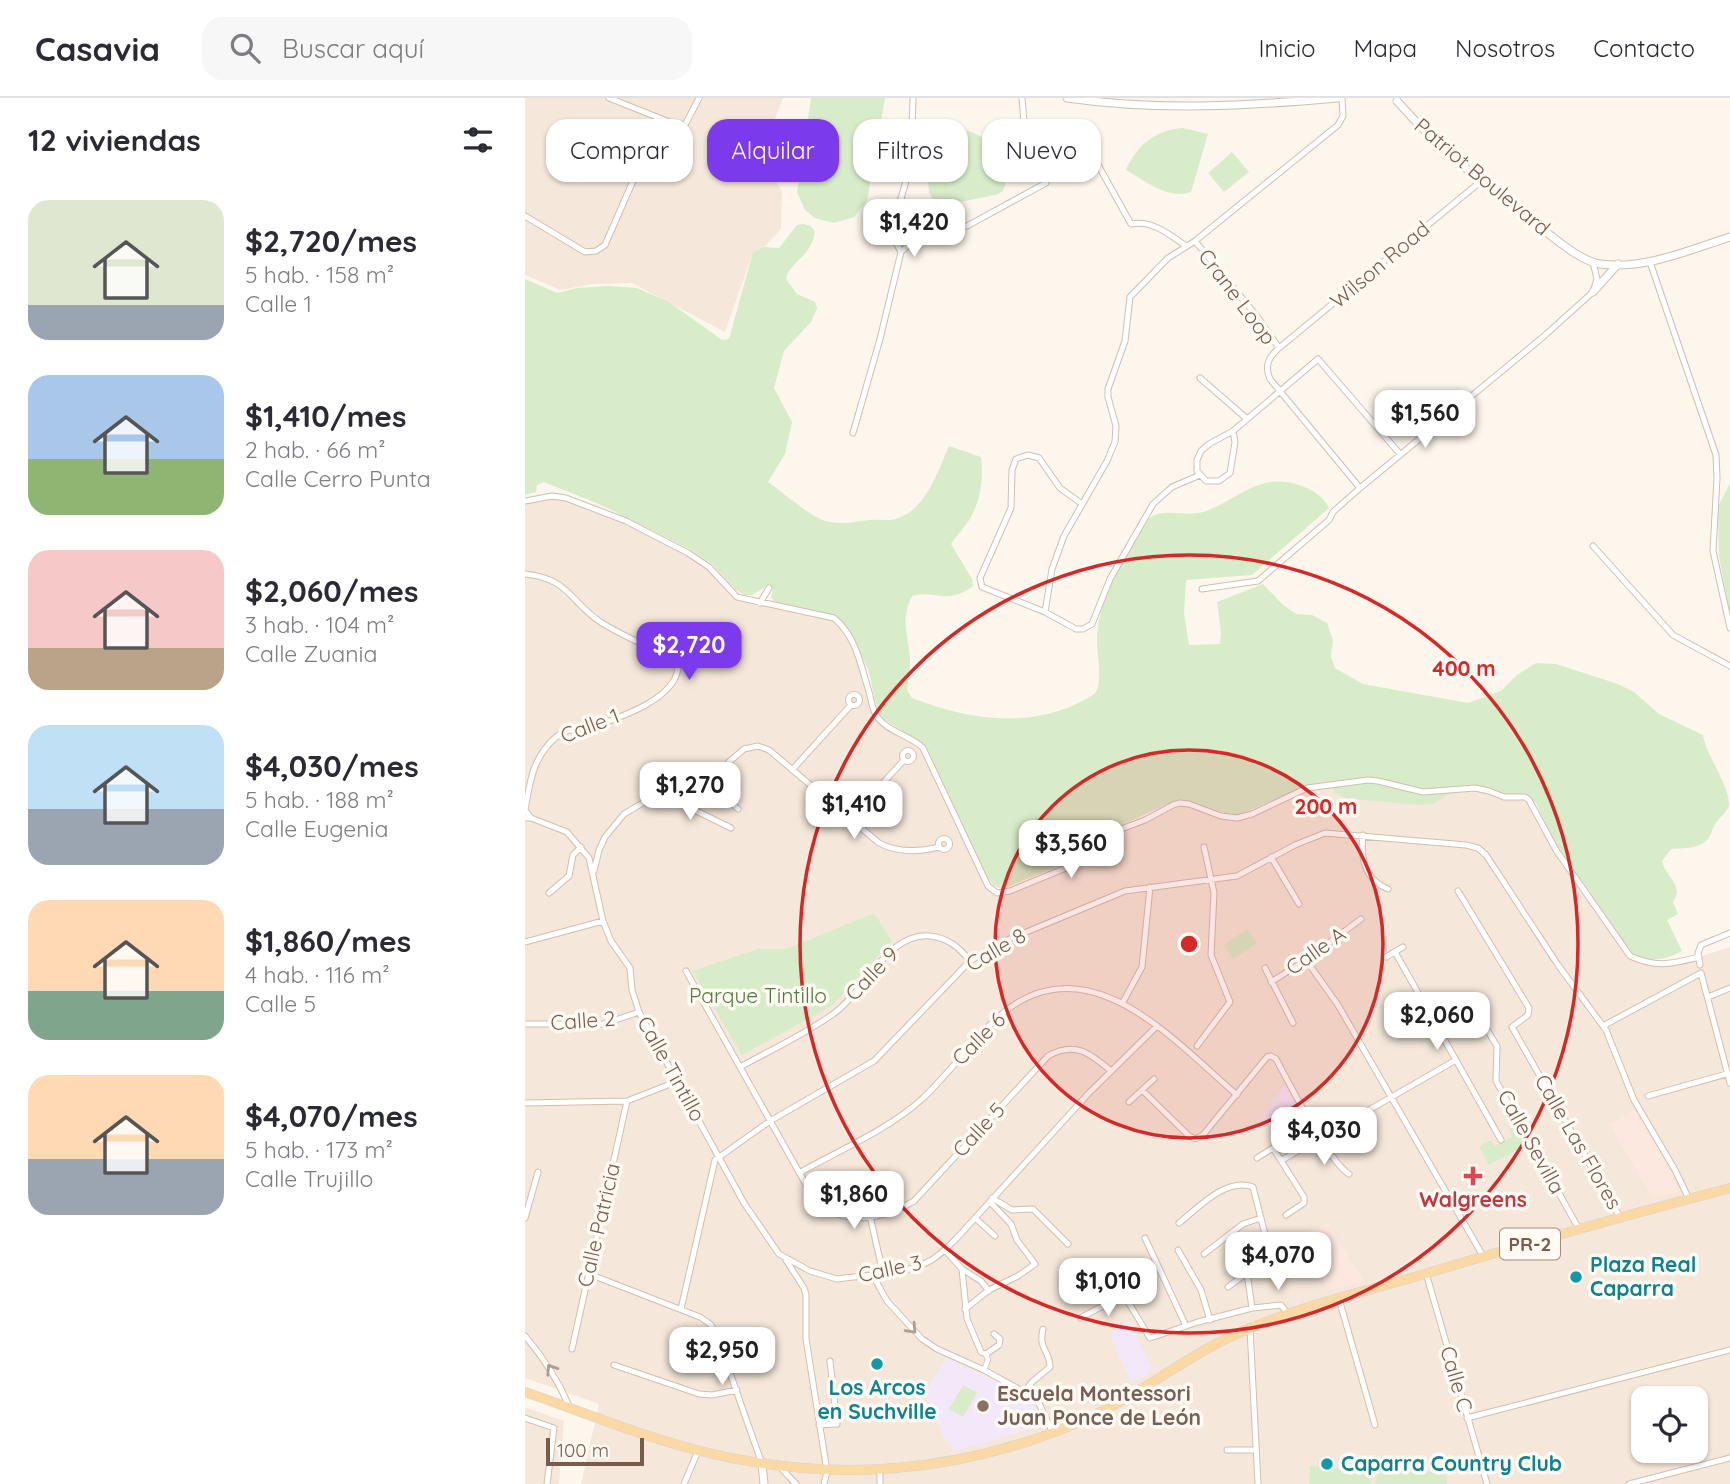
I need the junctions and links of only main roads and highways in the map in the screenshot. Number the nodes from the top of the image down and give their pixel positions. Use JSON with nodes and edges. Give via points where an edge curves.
{"nodes":[{"id":1,"x":1730,"y":1188,"type":"edge"},
{"id":2,"x":525,"y":1392,"type":"edge"}],
"edges":[{"from":1,"to":2,"type":"main road","number":"PR-2","via":[[1288,1314],[1195,1355],[1110,1407],[1053,1433],[957,1461],[880,1471],[762,1464],[698,1451]]}]}
